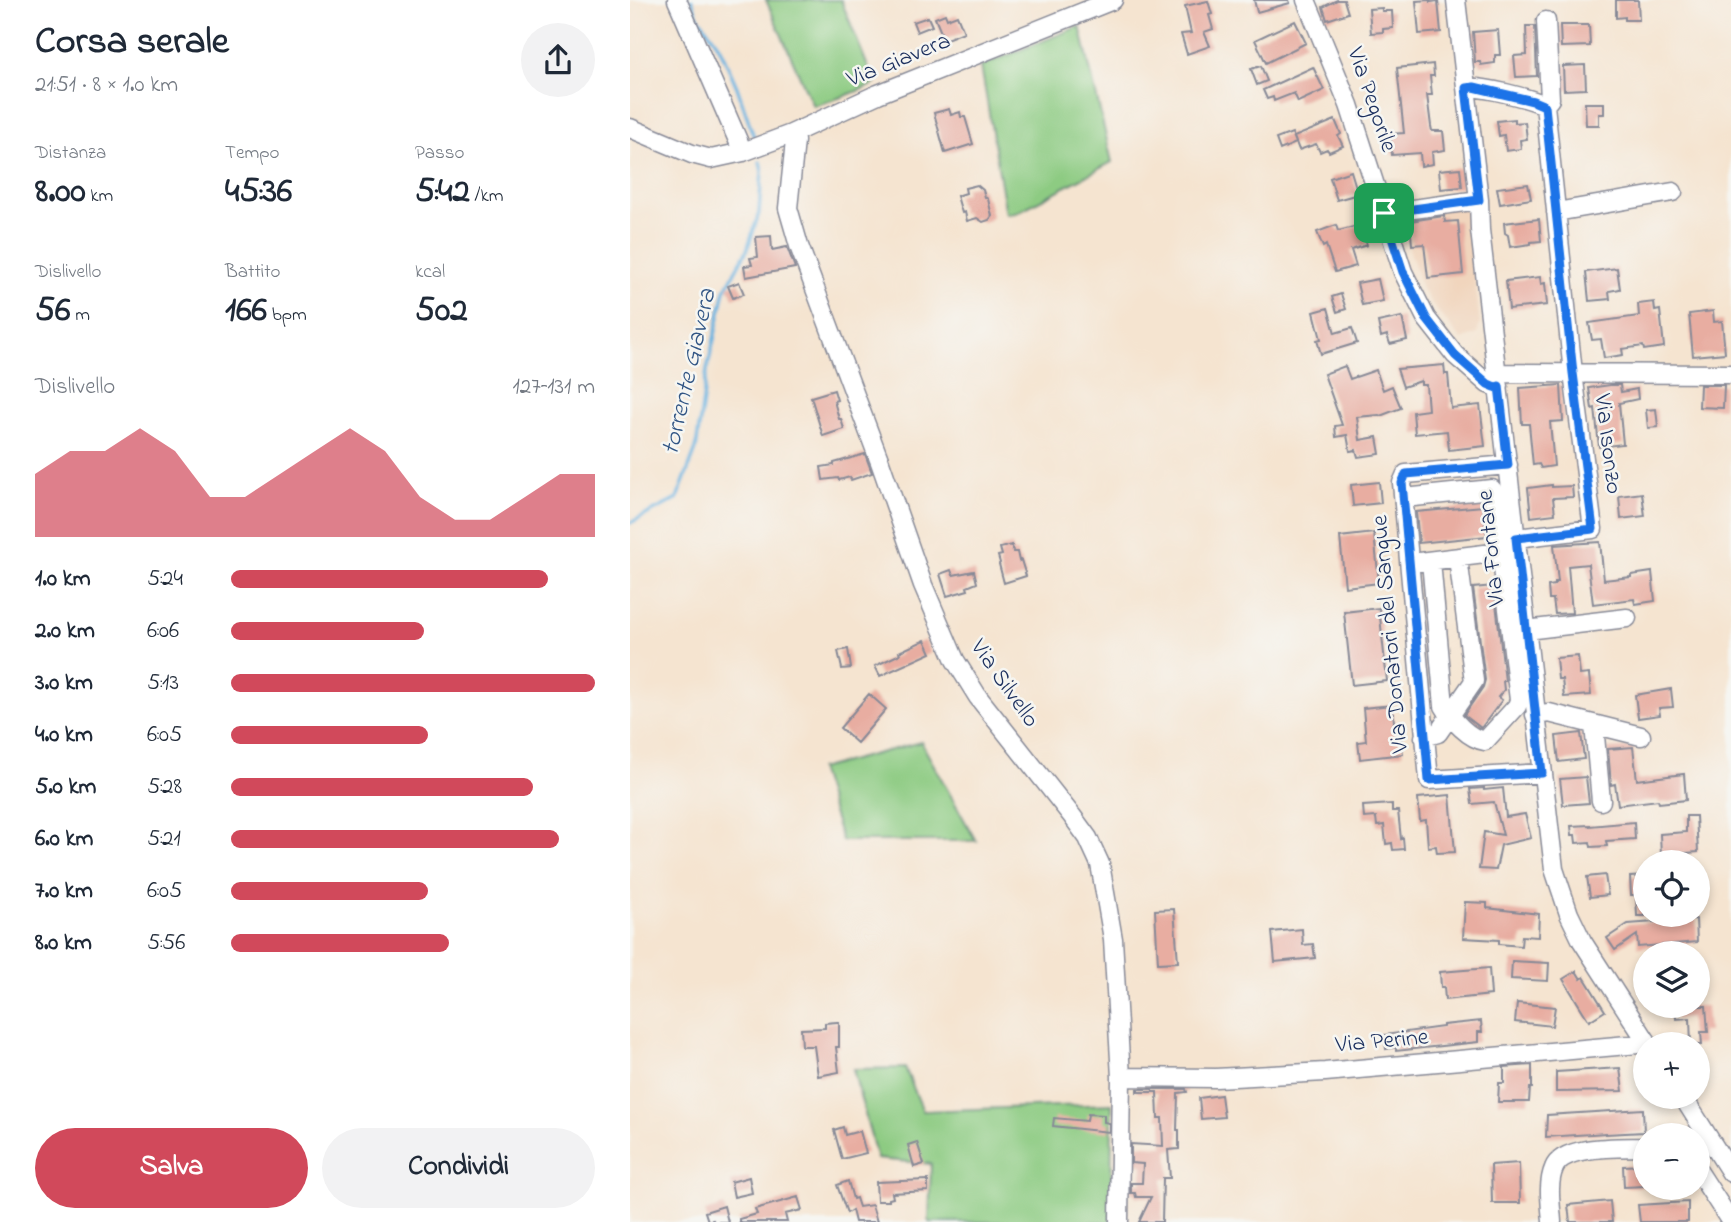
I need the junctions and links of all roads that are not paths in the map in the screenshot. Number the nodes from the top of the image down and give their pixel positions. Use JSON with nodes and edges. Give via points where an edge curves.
{"nodes":[{"id":1,"x":677,"y":0,"type":"edge"},
{"id":2,"x":1113,"y":0,"type":"edge"},
{"id":3,"x":1306,"y":0,"type":"edge"},
{"id":4,"x":1456,"y":0,"type":"edge"},
{"id":5,"x":1546,"y":21,"type":"dead end"},
{"id":6,"x":1466,"y":88,"type":"junction"},
{"id":7,"x":1545,"y":106,"type":"junction"},
{"id":8,"x":630,"y":128,"type":"edge"},
{"id":9,"x":791,"y":134,"type":"junction"},
{"id":10,"x":743,"y":152,"type":"junction"},
{"id":11,"x":1673,"y":192,"type":"dead end"},
{"id":12,"x":1479,"y":200,"type":"junction"},
{"id":13,"x":1556,"y":212,"type":"junction"},
{"id":14,"x":1384,"y":213,"type":"junction"},
{"id":15,"x":1573,"y":373,"type":"junction"},
{"id":16,"x":1731,"y":374,"type":"edge"},
{"id":17,"x":1498,"y":380,"type":"junction"},
{"id":18,"x":1508,"y":465,"type":"junction"},
{"id":19,"x":1404,"y":498,"type":"junction"},
{"id":20,"x":1516,"y":538,"type":"junction"},
{"id":21,"x":1500,"y":552,"type":"junction"},
{"id":22,"x":1458,"y":558,"type":"junction"},
{"id":23,"x":1431,"y":561,"type":"junction"},
{"id":24,"x":1409,"y":564,"type":"junction"},
{"id":25,"x":1627,"y":618,"type":"dead end"},
{"id":26,"x":1526,"y":630,"type":"junction"},
{"id":27,"x":1535,"y":715,"type":"junction"},
{"id":28,"x":1450,"y":716,"type":"junction"},
{"id":29,"x":1594,"y":725,"type":"junction"},
{"id":30,"x":1424,"y":737,"type":"junction"},
{"id":31,"x":1641,"y":737,"type":"dead end"},
{"id":32,"x":1542,"y":773,"type":"junction"},
{"id":33,"x":1601,"y":801,"type":"dead end"},
{"id":34,"x":1641,"y":1032,"type":"edge"},
{"id":35,"x":1633,"y":1045,"type":"edge"},
{"id":36,"x":1121,"y":1077,"type":"junction"},
{"id":37,"x":1710,"y":1147,"type":"edge"},
{"id":38,"x":1633,"y":1148,"type":"edge"},
{"id":39,"x":1731,"y":1173,"type":"edge"},
{"id":40,"x":1710,"y":1190,"type":"edge"},
{"id":41,"x":1119,"y":1222,"type":"edge"},
{"id":42,"x":1552,"y":1222,"type":"edge"},
{"id":43,"x":1731,"y":1222,"type":"edge"}],
"edges":[{"from":1,"to":10,"type":"street"},
{"from":2,"to":9,"type":"street","name":"Via Giavera","via":[[878,94]]},
{"from":3,"to":14,"type":"street","name":"Via Pegorile","via":[[1349,105]]},
{"from":4,"to":6,"type":"street","name":"Via Fontane"},
{"from":5,"to":7,"type":"street","name":"Via Isonzo","via":[[1550,99]]},
{"from":6,"to":7,"type":"street"},
{"from":6,"to":12,"type":"street","name":"Via Fontane"},
{"from":7,"to":13,"type":"street","name":"Via Isonzo"},
{"from":8,"to":10,"type":"street","via":[[711,159]]},
{"from":9,"to":10,"type":"street","name":"Via Giavera"},
{"from":9,"to":36,"type":"street","name":"Via Silvello","via":[[788,208],[799,246],[923,585],[955,660],[978,697],[1072,816],[1100,864],[1113,939]]},
{"from":11,"to":13,"type":"street"},
{"from":12,"to":14,"type":"street"},
{"from":12,"to":17,"type":"street","name":"Via Fontane"},
{"from":13,"to":15,"type":"street","name":"Via Isonzo"},
{"from":14,"to":17,"type":"street","name":"Via Pegorile","via":[[1403,272],[1426,318],[1455,355],[1488,384],[1495,387]]},
{"from":15,"to":16,"type":"street","name":"Via Isonzo"},
{"from":15,"to":17,"type":"street","name":"Via Isonzo"},
{"from":15,"to":20,"type":"street","name":"Via Isonzo","via":[[1593,529]]},
{"from":17,"to":18,"type":"street","name":"Via Fontane"},
{"from":18,"to":19,"type":"street","name":"Via Donatori del Sangue","via":[[1406,474]]},
{"from":18,"to":20,"type":"street","name":"Via Fontane"},
{"from":19,"to":21,"type":"street","via":[[1492,489]]},
{"from":19,"to":24,"type":"street","name":"Via Donatori del Sangue"},
{"from":20,"to":26,"type":"street","name":"Via Fontane"},
{"from":21,"to":22,"type":"street"},
{"from":21,"to":28,"type":"street","via":[[1519,700],[1485,741],[1477,740]]},
{"from":22,"to":23,"type":"street"},
{"from":22,"to":28,"type":"street","via":[[1474,681]]},
{"from":23,"to":24,"type":"street"},
{"from":23,"to":28,"type":"street","via":[[1444,706]]},
{"from":24,"to":30,"type":"street","name":"Via Donatori del Sangue"},
{"from":25,"to":26,"type":"street"},
{"from":26,"to":27,"type":"street","name":"Via Fontane"},
{"from":27,"to":29,"type":"street","via":[[1549,713]]},
{"from":27,"to":32,"type":"street","name":"Via Fontane"},
{"from":28,"to":30,"type":"street","via":[[1438,733]]},
{"from":29,"to":31,"type":"street"},
{"from":29,"to":33,"type":"street"},
{"from":30,"to":32,"type":"street","name":"Via Donatori del Sangue","via":[[1429,780]]},
{"from":32,"to":34,"type":"street","name":"Via Fontane","via":[[1553,869],[1564,902]]},
{"from":35,"to":36,"type":"street","name":"Via Perine","via":[[1325,1072]]},
{"from":36,"to":41,"type":"street","name":"Via Silvello"},
{"from":37,"to":39,"type":"street"},
{"from":38,"to":42,"type":"street","via":[[1569,1154],[1554,1166]]},
{"from":40,"to":43,"type":"street"}]}
